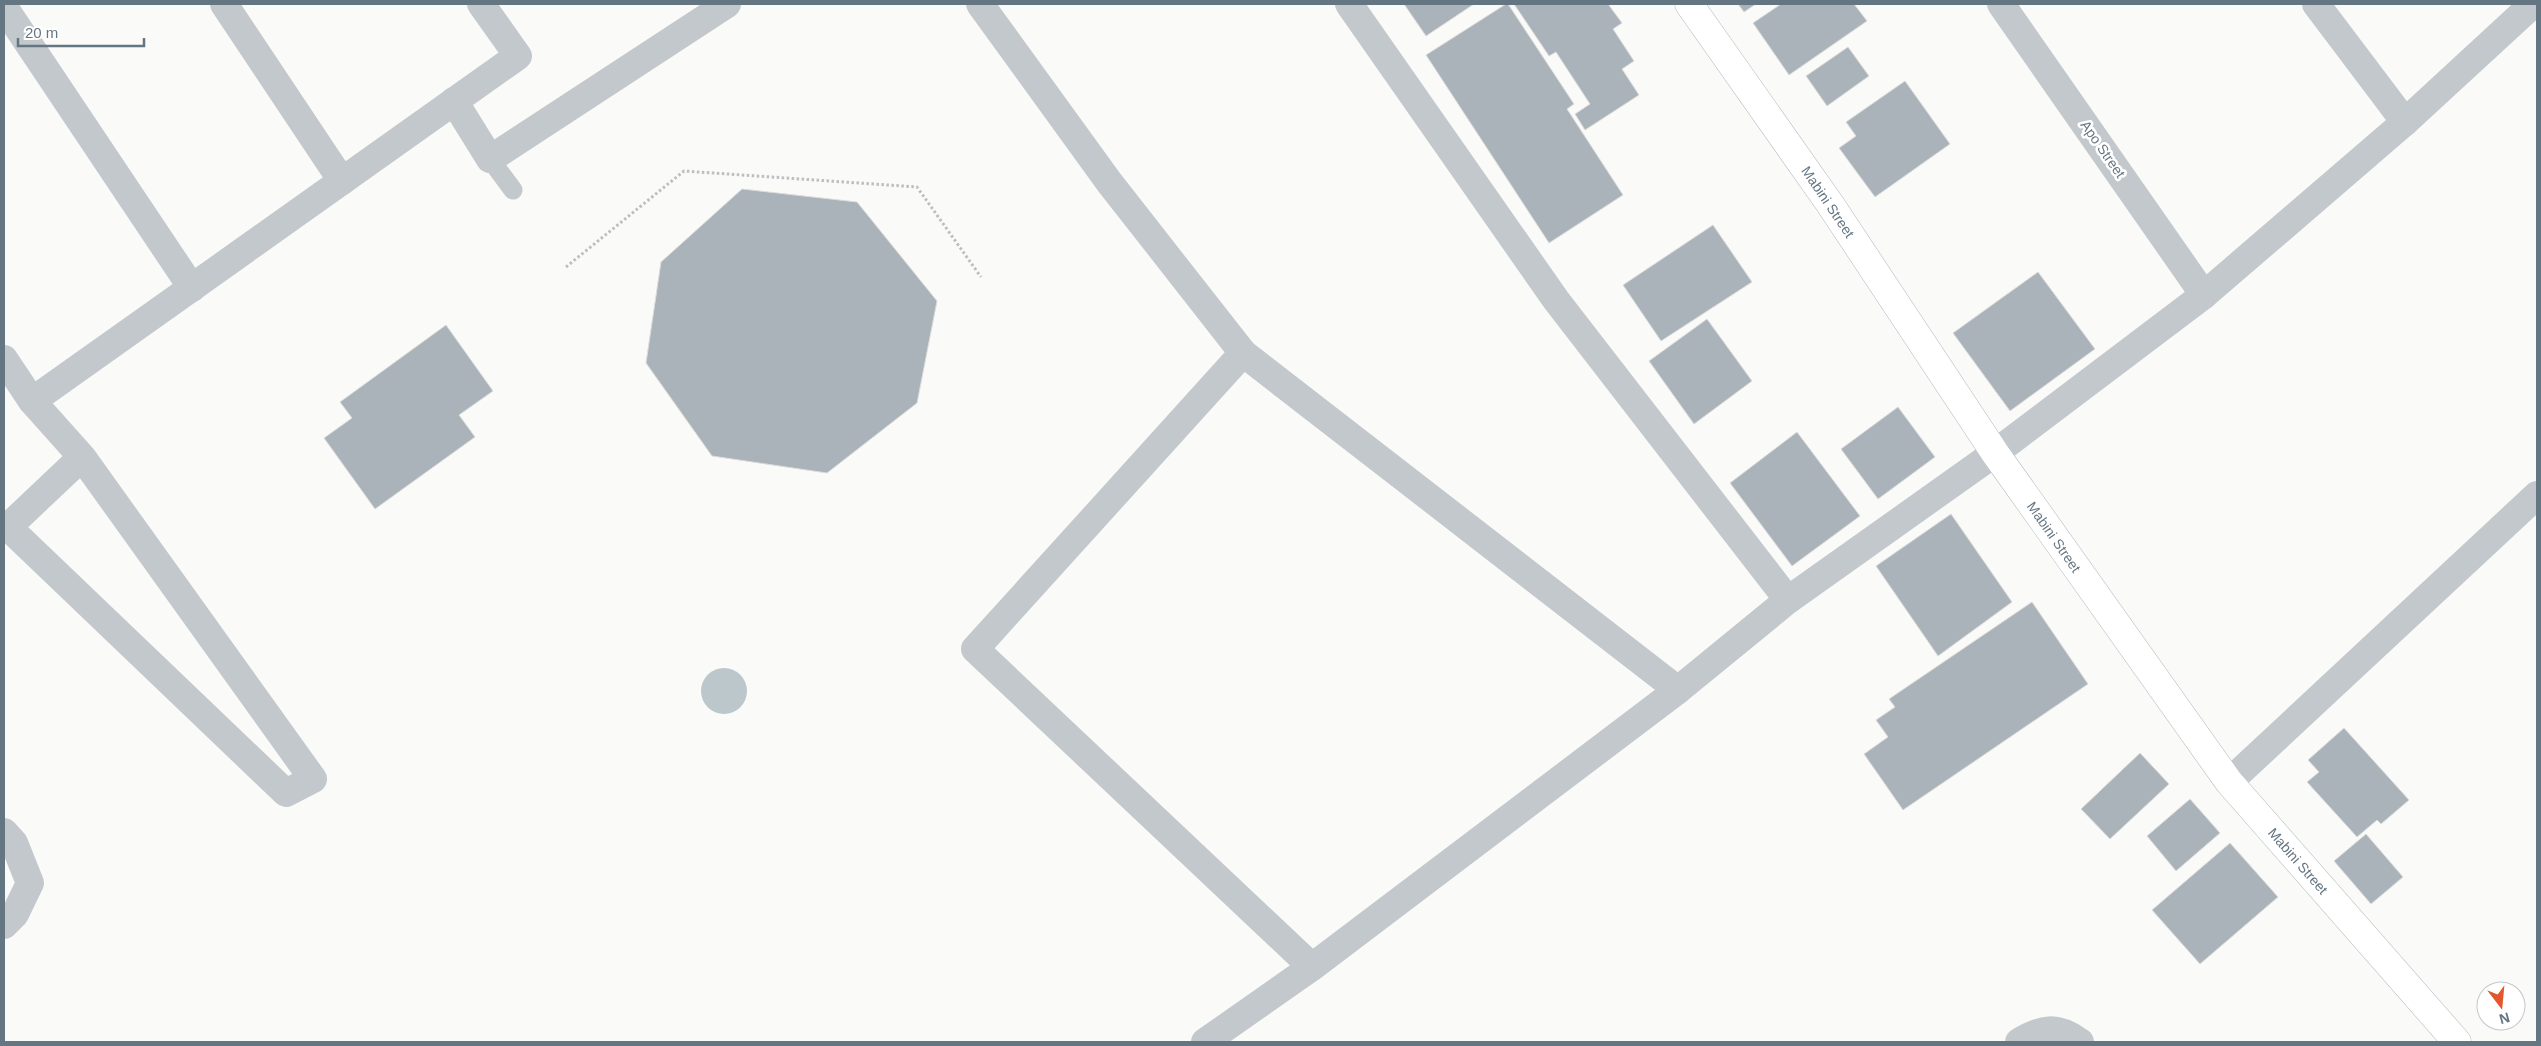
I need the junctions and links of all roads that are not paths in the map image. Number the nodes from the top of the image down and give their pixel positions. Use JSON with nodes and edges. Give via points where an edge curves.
{"nodes":[{"id":1,"x":224,"y":4,"type":"edge"},
{"id":2,"x":481,"y":4,"type":"edge"},
{"id":3,"x":980,"y":4,"type":"edge"},
{"id":4,"x":1349,"y":4,"type":"edge"},
{"id":5,"x":1689,"y":4,"type":"edge"},
{"id":6,"x":2001,"y":4,"type":"edge"},
{"id":7,"x":2316,"y":4,"type":"edge"},
{"id":8,"x":2534,"y":4,"type":"edge"},
{"id":9,"x":720,"y":6,"type":"edge"},
{"id":10,"x":4,"y":7,"type":"edge"},
{"id":11,"x":454,"y":101,"type":"junction"},
{"id":12,"x":2405,"y":122,"type":"junction"},
{"id":13,"x":490,"y":159,"type":"junction"},
{"id":14,"x":342,"y":181,"type":"junction"},
{"id":15,"x":513,"y":190,"type":"dead end"},
{"id":16,"x":192,"y":288,"type":"junction"},
{"id":17,"x":2204,"y":295,"type":"junction"},
{"id":18,"x":1244,"y":353,"type":"junction"},
{"id":19,"x":4,"y":359,"type":"edge"},
{"id":20,"x":32,"y":401,"type":"junction"},
{"id":21,"x":1994,"y":453,"type":"junction"},
{"id":22,"x":82,"y":457,"type":"junction"},
{"id":23,"x":2537,"y":494,"type":"edge"},
{"id":24,"x":1788,"y":600,"type":"junction"},
{"id":25,"x":1678,"y":690,"type":"junction"},
{"id":26,"x":2229,"y":782,"type":"junction"},
{"id":27,"x":4,"y":832,"type":"edge"},
{"id":28,"x":4,"y":925,"type":"edge"},
{"id":29,"x":1312,"y":967,"type":"junction"},
{"id":30,"x":1205,"y":1042,"type":"edge"},
{"id":31,"x":2020,"y":1042,"type":"edge"},
{"id":32,"x":2080,"y":1042,"type":"edge"},
{"id":33,"x":2457,"y":1042,"type":"edge"}],
"edges":[{"from":1,"to":14,"type":"street"},
{"from":2,"to":11,"type":"street","via":[[518,56]]},
{"from":3,"to":18,"type":"street","via":[[1109,182]]},
{"from":4,"to":24,"type":"street","via":[[1556,300]]},
{"from":5,"to":21,"type":"main road","name":"Mabini Street","via":[[1830,204]]},
{"from":6,"to":17,"type":"street","name":"Apo Street"},
{"from":7,"to":12,"type":"street"},
{"from":8,"to":12,"type":"street"},
{"from":9,"to":13,"type":"street"},
{"from":10,"to":16,"type":"street"},
{"from":11,"to":13,"type":"street"},
{"from":11,"to":14,"type":"street"},
{"from":12,"to":17,"type":"street"},
{"from":13,"to":15,"type":"lane"},
{"from":14,"to":16,"type":"street"},
{"from":16,"to":20,"type":"street"},
{"from":17,"to":21,"type":"street"},
{"from":18,"to":25,"type":"street"},
{"from":18,"to":29,"type":"street","via":[[975,649]]},
{"from":19,"to":20,"type":"street"},
{"from":20,"to":22,"type":"street"},
{"from":21,"to":24,"type":"street"},
{"from":21,"to":26,"type":"main road","name":"Mabini Street"},
{"from":22,"to":22,"type":"street","via":[[214,642],[313,779],[286,793],[8,527]]},
{"from":23,"to":26,"type":"street"},
{"from":24,"to":25,"type":"street"},
{"from":25,"to":29,"type":"street"},
{"from":26,"to":33,"type":"main road","name":"Mabini Street"},
{"from":27,"to":28,"type":"street","via":[[14,843],[30,883],[15,914]]},
{"from":29,"to":30,"type":"street"},
{"from":31,"to":32,"type":"street","via":[[2037,1032],[2054,1030]]}]}
